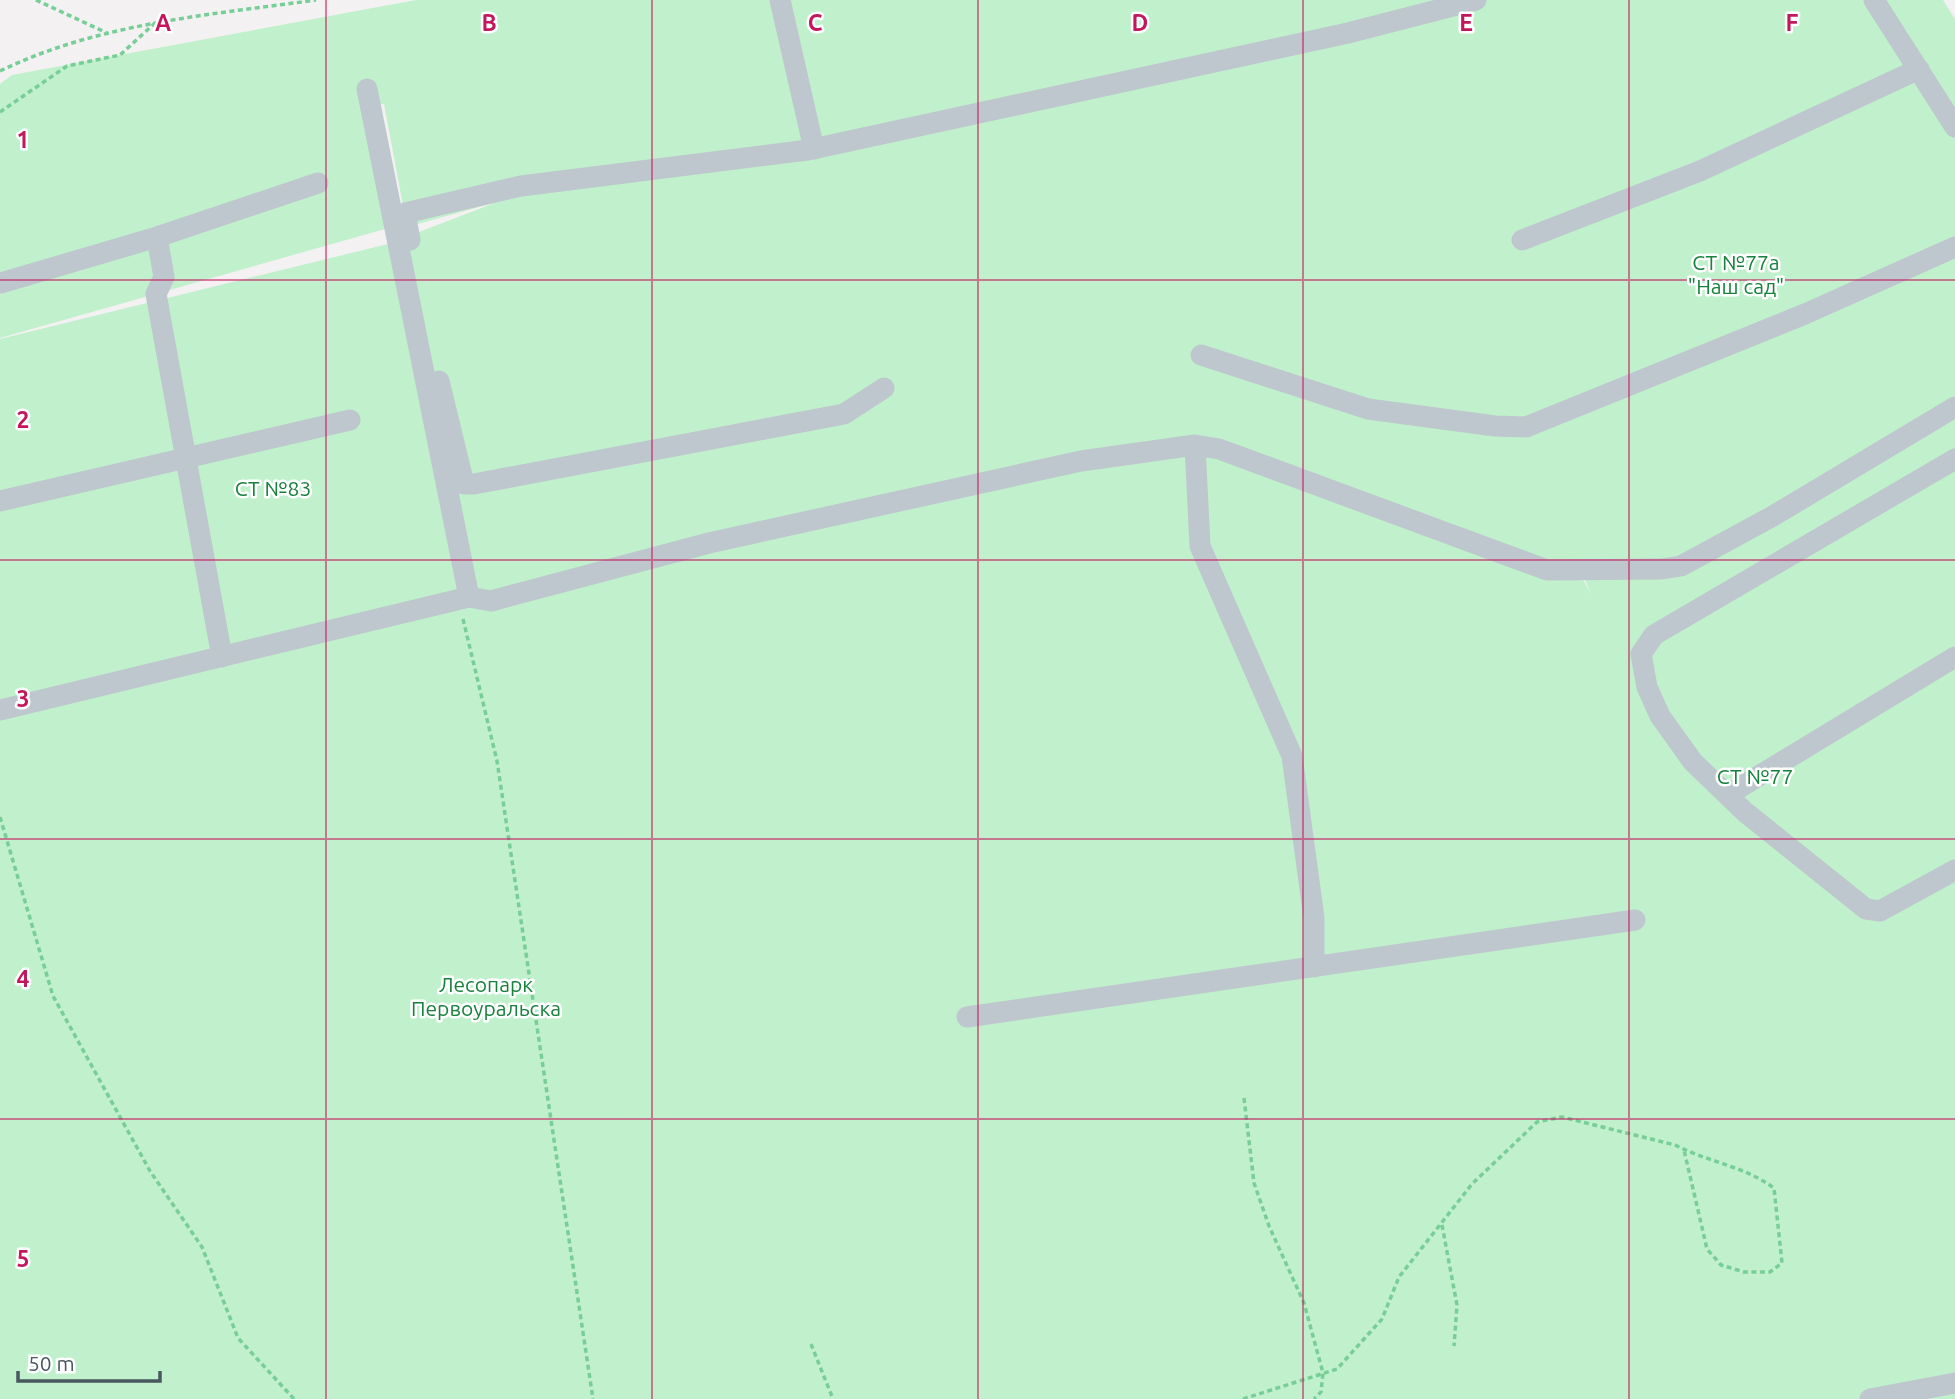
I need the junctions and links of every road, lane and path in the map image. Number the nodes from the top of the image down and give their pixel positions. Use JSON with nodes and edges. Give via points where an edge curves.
{"nodes":[{"id":1,"x":36,"y":0,"type":"edge"},
{"id":2,"x":316,"y":0,"type":"edge"},
{"id":3,"x":780,"y":0,"type":"edge"},
{"id":4,"x":1476,"y":0,"type":"edge"},
{"id":5,"x":1874,"y":0,"type":"edge"},
{"id":6,"x":157,"y":22,"type":"junction"},
{"id":7,"x":108,"y":34,"type":"junction"},
{"id":8,"x":1919,"y":69,"type":"junction"},
{"id":9,"x":0,"y":71,"type":"edge"},
{"id":10,"x":367,"y":89,"type":"dead end"},
{"id":11,"x":0,"y":112,"type":"edge"},
{"id":12,"x":1955,"y":127,"type":"edge"},
{"id":13,"x":814,"y":149,"type":"junction"},
{"id":14,"x":317,"y":183,"type":"dead end"},
{"id":15,"x":157,"y":237,"type":"junction"},
{"id":16,"x":1522,"y":240,"type":"dead end"},
{"id":17,"x":1955,"y":247,"type":"edge"},
{"id":18,"x":1,"y":283,"type":"edge"},
{"id":19,"x":1201,"y":355,"type":"dead end"},
{"id":20,"x":884,"y":388,"type":"dead end"},
{"id":21,"x":1955,"y":407,"type":"edge"},
{"id":22,"x":350,"y":420,"type":"dead end"},
{"id":23,"x":1195,"y":445,"type":"junction"},
{"id":24,"x":185,"y":459,"type":"junction"},
{"id":25,"x":1955,"y":459,"type":"edge"},
{"id":26,"x":0,"y":501,"type":"edge"},
{"id":27,"x":469,"y":597,"type":"junction"},
{"id":28,"x":463,"y":619,"type":"dead end"},
{"id":29,"x":222,"y":657,"type":"junction"},
{"id":30,"x":1955,"y":657,"type":"edge"},
{"id":31,"x":0,"y":710,"type":"edge"},
{"id":32,"x":1729,"y":794,"type":"junction"},
{"id":33,"x":0,"y":817,"type":"edge"},
{"id":34,"x":1952,"y":877,"type":"edge"},
{"id":35,"x":1635,"y":920,"type":"dead end"},
{"id":36,"x":1314,"y":967,"type":"junction"},
{"id":37,"x":967,"y":1017,"type":"dead end"},
{"id":38,"x":1244,"y":1098,"type":"dead end"},
{"id":39,"x":1684,"y":1150,"type":"junction"},
{"id":40,"x":1442,"y":1225,"type":"junction"},
{"id":41,"x":811,"y":1344,"type":"dead end"},
{"id":42,"x":1454,"y":1346,"type":"dead end"},
{"id":43,"x":1323,"y":1373,"type":"junction"},
{"id":44,"x":1955,"y":1383,"type":"edge"},
{"id":45,"x":294,"y":1399,"type":"edge"},
{"id":46,"x":593,"y":1399,"type":"edge"},
{"id":47,"x":833,"y":1399,"type":"edge"},
{"id":48,"x":1243,"y":1399,"type":"edge"},
{"id":49,"x":1314,"y":1399,"type":"edge"},
{"id":50,"x":1870,"y":1399,"type":"edge"}],
"edges":[{"from":1,"to":7,"type":"path"},
{"from":2,"to":6,"type":"path"},
{"from":3,"to":13,"type":"street"},
{"from":4,"to":13,"type":"street","via":[[1348,33]]},
{"from":5,"to":8,"type":"street"},
{"from":6,"to":7,"type":"path"},
{"from":6,"to":11,"type":"path","via":[[120,55],[66,66]]},
{"from":7,"to":9,"type":"path","via":[[73,41]]},
{"from":8,"to":12,"type":"street"},
{"from":8,"to":16,"type":"street","via":[[1700,171]]},
{"from":10,"to":27,"type":"street"},
{"from":13,"to":20,"type":"street","via":[[521,186],[405,213],[423,313],[464,484],[844,414]]},
{"from":14,"to":15,"type":"street"},
{"from":15,"to":18,"type":"street"},
{"from":15,"to":24,"type":"street","via":[[164,277],[156,294]]},
{"from":17,"to":19,"type":"street","via":[[1805,314],[1526,427],[1368,409]]},
{"from":21,"to":23,"type":"street","via":[[1681,566],[1650,569],[1547,570],[1219,449]]},
{"from":22,"to":24,"type":"street"},
{"from":23,"to":27,"type":"street","via":[[1081,461],[709,543],[491,601]]},
{"from":23,"to":36,"type":"street","via":[[1200,546],[1292,756],[1314,918]]},
{"from":24,"to":26,"type":"street"},
{"from":24,"to":29,"type":"street"},
{"from":25,"to":32,"type":"street","via":[[1654,635],[1642,648],[1647,687],[1660,716],[1693,762]]},
{"from":27,"to":29,"type":"street"},
{"from":28,"to":46,"type":"path","via":[[497,761]]},
{"from":29,"to":31,"type":"street"},
{"from":30,"to":32,"type":"street"},
{"from":32,"to":34,"type":"street","via":[[1866,909],[1880,911]]},
{"from":33,"to":45,"type":"path","via":[[53,996],[150,1171],[202,1247],[238,1338]]},
{"from":35,"to":36,"type":"street"},
{"from":36,"to":37,"type":"street"},
{"from":38,"to":43,"type":"path","via":[[1254,1183],[1304,1303]]},
{"from":39,"to":39,"type":"path","via":[[1757,1176],[1774,1188],[1782,1263],[1770,1272],[1744,1272],[1721,1265],[1707,1249]]},
{"from":39,"to":40,"type":"path","via":[[1562,1117],[1537,1122],[1472,1184]]},
{"from":40,"to":42,"type":"path","via":[[1457,1305]]},
{"from":40,"to":43,"type":"path","via":[[1399,1277],[1382,1319],[1337,1369]]},
{"from":41,"to":47,"type":"path"},
{"from":43,"to":48,"type":"path"},
{"from":43,"to":49,"type":"path","via":[[1321,1392]]},
{"from":44,"to":50,"type":"street"}]}
